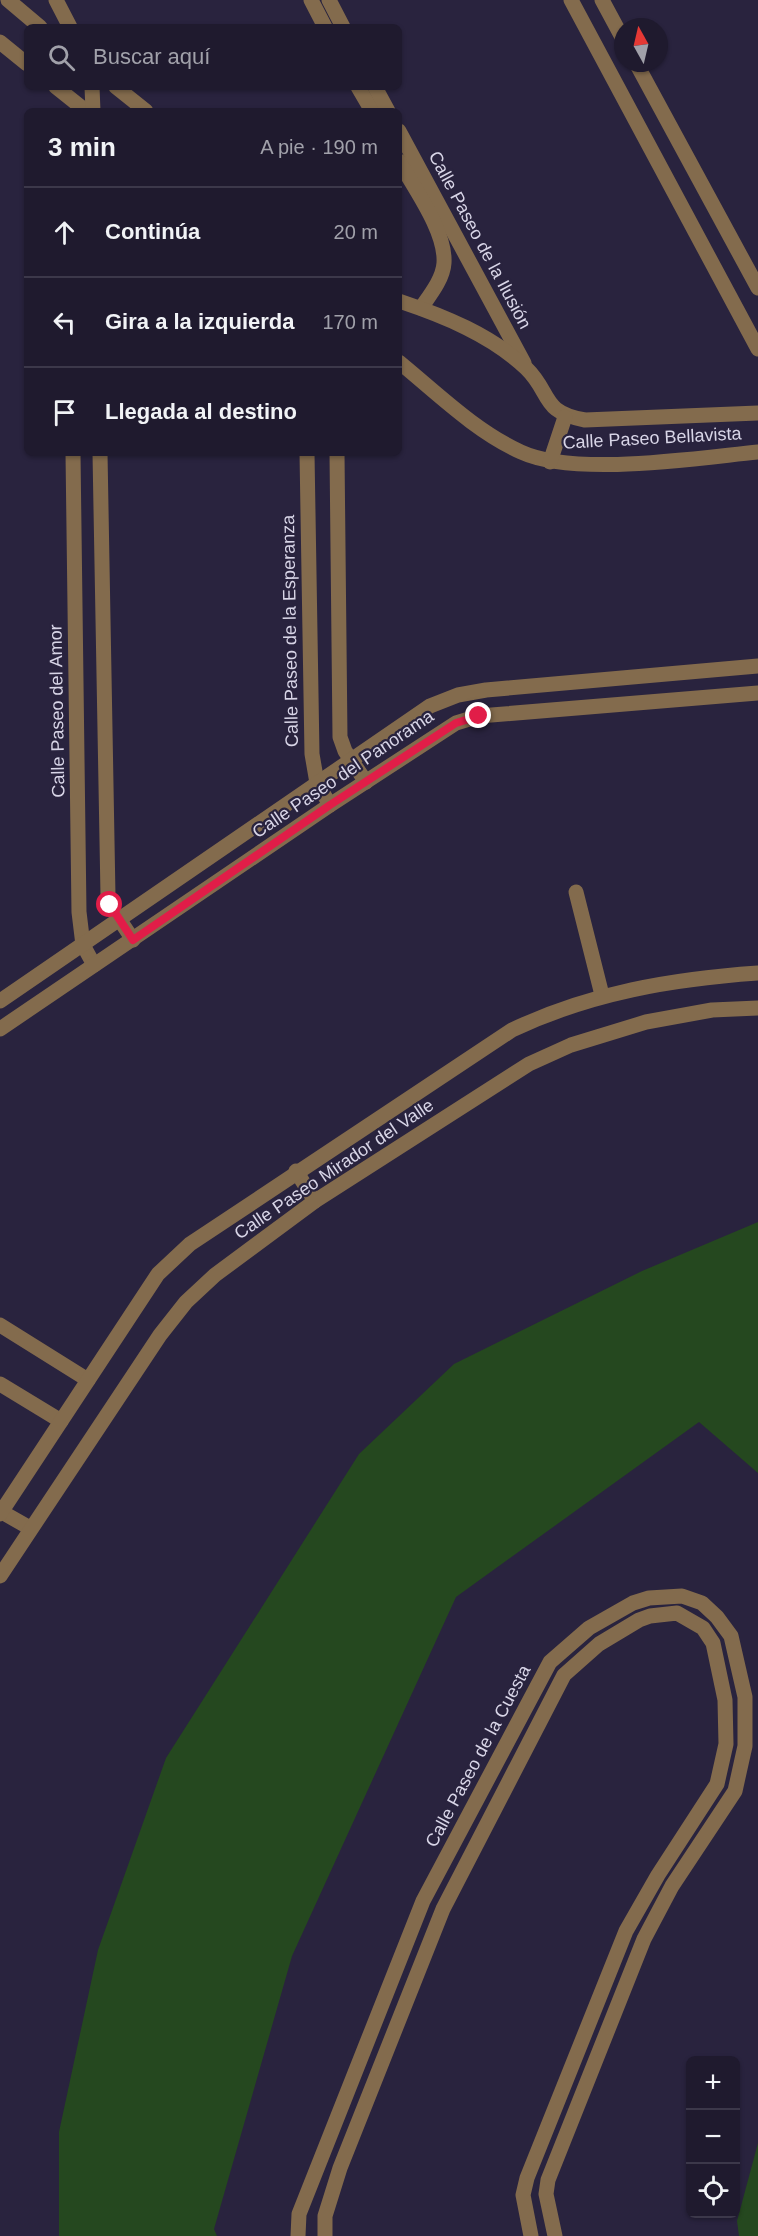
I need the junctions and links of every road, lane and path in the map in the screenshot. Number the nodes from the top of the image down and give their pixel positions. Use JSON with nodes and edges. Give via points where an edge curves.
{"nodes":[{"id":1,"x":8,"y":0,"type":"edge"},
{"id":2,"x":56,"y":0,"type":"edge"},
{"id":3,"x":311,"y":0,"type":"edge"},
{"id":4,"x":329,"y":0,"type":"edge"},
{"id":5,"x":571,"y":0,"type":"edge"},
{"id":6,"x":602,"y":0,"type":"edge"},
{"id":7,"x":614,"y":22,"type":"edge"},
{"id":8,"x":36,"y":24,"type":"edge"},
{"id":9,"x":68,"y":24,"type":"edge"},
{"id":10,"x":324,"y":24,"type":"edge"},
{"id":11,"x":341,"y":24,"type":"edge"},
{"id":12,"x":0,"y":42,"type":"edge"},
{"id":13,"x":24,"y":62,"type":"edge"},
{"id":14,"x":641,"y":72,"type":"edge"},
{"id":15,"x":92,"y":90,"type":"edge"},
{"id":16,"x":120,"y":90,"type":"edge"},
{"id":17,"x":360,"y":90,"type":"edge"},
{"id":18,"x":377,"y":90,"type":"edge"},
{"id":19,"x":93,"y":108,"type":"edge"},
{"id":20,"x":142,"y":108,"type":"edge"},
{"id":21,"x":370,"y":108,"type":"edge"},
{"id":22,"x":386,"y":108,"type":"edge"},
{"id":23,"x":402,"y":137,"type":"edge"},
{"id":24,"x":402,"y":166,"type":"edge"},
{"id":25,"x":758,"y":288,"type":"edge"},
{"id":26,"x":402,"y":302,"type":"edge"},
{"id":27,"x":421,"y":308,"type":"junction"},
{"id":28,"x":758,"y":349,"type":"edge"},
{"id":29,"x":402,"y":364,"type":"edge"},
{"id":30,"x":527,"y":369,"type":"junction"},
{"id":31,"x":758,"y":413,"type":"edge"},
{"id":32,"x":565,"y":417,"type":"junction"},
{"id":33,"x":758,"y":452,"type":"edge"},
{"id":34,"x":73,"y":456,"type":"edge"},
{"id":35,"x":100,"y":456,"type":"edge"},
{"id":36,"x":306,"y":456,"type":"edge"},
{"id":37,"x":337,"y":456,"type":"edge"},
{"id":38,"x":550,"y":462,"type":"junction"},
{"id":39,"x":758,"y":666,"type":"edge"},
{"id":40,"x":758,"y":693,"type":"edge"},
{"id":41,"x":351,"y":762,"type":"junction"},
{"id":42,"x":366,"y":782,"type":"junction"},
{"id":43,"x":317,"y":783,"type":"junction"},
{"id":44,"x":330,"y":805,"type":"junction"},
{"id":45,"x":576,"y":892,"type":"dead end"},
{"id":46,"x":119,"y":921,"type":"junction"},
{"id":47,"x":133,"y":940,"type":"junction"},
{"id":48,"x":83,"y":945,"type":"junction"},
{"id":49,"x":94,"y":965,"type":"junction"},
{"id":50,"x":758,"y":973,"type":"edge"},
{"id":51,"x":602,"y":995,"type":"junction"},
{"id":52,"x":0,"y":1001,"type":"edge"},
{"id":53,"x":758,"y":1008,"type":"edge"},
{"id":54,"x":0,"y":1029,"type":"edge"},
{"id":55,"x":296,"y":1172,"type":"junction"},
{"id":56,"x":315,"y":1201,"type":"junction"},
{"id":57,"x":0,"y":1325,"type":"edge"},
{"id":58,"x":88,"y":1380,"type":"junction"},
{"id":59,"x":0,"y":1384,"type":"edge"},
{"id":60,"x":61,"y":1421,"type":"junction"},
{"id":61,"x":0,"y":1512,"type":"edge"},
{"id":62,"x":30,"y":1528,"type":"junction"},
{"id":63,"x":0,"y":1576,"type":"edge"},
{"id":64,"x":633,"y":1603,"type":"junction"},
{"id":65,"x":639,"y":1620,"type":"junction"},
{"id":66,"x":658,"y":1875,"type":"junction"},
{"id":67,"x":672,"y":1886,"type":"junction"},
{"id":68,"x":423,"y":1901,"type":"junction"},
{"id":69,"x":442,"y":1909,"type":"junction"},
{"id":70,"x":549,"y":2212,"type":"junction"},
{"id":71,"x":526,"y":2218,"type":"junction"},
{"id":72,"x":298,"y":2236,"type":"edge"},
{"id":73,"x":324,"y":2236,"type":"edge"},
{"id":74,"x":531,"y":2236,"type":"edge"},
{"id":75,"x":555,"y":2236,"type":"edge"}],
"edges":[{"from":1,"to":8,"type":"street"},
{"from":2,"to":9,"type":"street"},
{"from":3,"to":10,"type":"street"},
{"from":4,"to":11,"type":"street"},
{"from":5,"to":28,"type":"street"},
{"from":6,"to":7,"type":"street"},
{"from":12,"to":13,"type":"street"},
{"from":14,"to":25,"type":"street"},
{"from":15,"to":19,"type":"street"},
{"from":16,"to":20,"type":"street"},
{"from":17,"to":21,"type":"street"},
{"from":18,"to":22,"type":"street"},
{"from":23,"to":30,"type":"street","name":"Calle Paseo de la Ilusión"},
{"from":24,"to":27,"type":"street","name":"Calle Paseo de la Ilusión","via":[[442,239],[444,264]]},
{"from":26,"to":27,"type":"street","name":"Calle Paseo Bellavista"},
{"from":27,"to":30,"type":"street","name":"Calle Paseo Bellavista","via":[[491,341]]},
{"from":29,"to":38,"type":"street","name":"Calle Paseo Bellavista","via":[[480,429],[521,452]]},
{"from":30,"to":32,"type":"street","name":"Calle Paseo Bellavista","via":[[549,404]]},
{"from":31,"to":32,"type":"street","name":"Calle Paseo Bellavista","via":[[585,420]]},
{"from":32,"to":38,"type":"street"},
{"from":33,"to":38,"type":"street","name":"Calle Paseo Bellavista","via":[[634,462]]},
{"from":34,"to":48,"type":"street","name":"Calle Paseo del Amor","via":[[79,912]]},
{"from":35,"to":46,"type":"street","via":[[108,896]]},
{"from":36,"to":43,"type":"street","name":"Calle Paseo de la Esperanza","via":[[310,698]]},
{"from":37,"to":41,"type":"street","via":[[340,737]]},
{"from":39,"to":41,"type":"street","name":"Calle Paseo del Panorama","via":[[486,690],[458,696],[430,706]]},
{"from":40,"to":42,"type":"street","name":"Calle Paseo del Panorama","via":[[467,718]]},
{"from":41,"to":42,"type":"street"},
{"from":41,"to":43,"type":"street","name":"Calle Paseo del Panorama"},
{"from":42,"to":44,"type":"street","name":"Calle Paseo del Panorama"},
{"from":43,"to":44,"type":"street","name":"Calle Paseo de la Esperanza"},
{"from":43,"to":46,"type":"street","name":"Calle Paseo del Panorama"},
{"from":44,"to":47,"type":"street","name":"Calle Paseo del Panorama"},
{"from":45,"to":51,"type":"street"},
{"from":46,"to":47,"type":"street"},
{"from":46,"to":48,"type":"street","name":"Calle Paseo del Panorama"},
{"from":47,"to":49,"type":"street","name":"Calle Paseo del Panorama"},
{"from":48,"to":49,"type":"street","name":"Calle Paseo del Amor"},
{"from":48,"to":52,"type":"street","name":"Calle Paseo del Panorama"},
{"from":49,"to":54,"type":"street","name":"Calle Paseo del Panorama"},
{"from":50,"to":51,"type":"street","name":"Calle Paseo Mirador del Valle","via":[[708,976]]},
{"from":51,"to":55,"type":"street","name":"Calle Paseo Mirador del Valle","via":[[512,1030]]},
{"from":53,"to":56,"type":"street","name":"Calle Paseo Mirador del Valle","via":[[677,1016],[571,1045],[529,1064]]},
{"from":55,"to":56,"type":"street"},
{"from":55,"to":58,"type":"street","name":"Calle Paseo Mirador del Valle","via":[[190,1244],[158,1274]]},
{"from":56,"to":62,"type":"street","name":"Calle Paseo Mirador del Valle","via":[[215,1275],[186,1302]]},
{"from":57,"to":58,"type":"street"},
{"from":58,"to":60,"type":"street","name":"Calle Paseo Mirador del Valle"},
{"from":59,"to":60,"type":"street"},
{"from":60,"to":61,"type":"street","name":"Calle Paseo Mirador del Valle"},
{"from":61,"to":62,"type":"street"},
{"from":62,"to":63,"type":"street","name":"Calle Paseo Mirador del Valle"},
{"from":64,"to":65,"type":"street"},
{"from":64,"to":67,"type":"street","name":"Calle Paseo de la Cuesta","via":[[682,1596],[702,1603],[731,1636],[745,1697],[745,1746],[735,1791]]},
{"from":64,"to":68,"type":"street","name":"Calle Paseo de la Cuesta","via":[[589,1628],[550,1662]]},
{"from":65,"to":66,"type":"street","name":"Calle Paseo de la Cuesta","via":[[677,1613],[702,1628],[713,1642],[725,1700],[726,1744],[717,1784]]},
{"from":65,"to":69,"type":"street","name":"Calle Paseo de la Cuesta","via":[[599,1644],[564,1675]]},
{"from":66,"to":67,"type":"street"},
{"from":66,"to":71,"type":"street","name":"Calle Paseo de la Cuesta","via":[[626,1931],[527,2178],[523,2194]]},
{"from":67,"to":70,"type":"street","name":"Calle Paseo de la Cuesta","via":[[644,1939],[548,2180]]},
{"from":68,"to":69,"type":"street"},
{"from":68,"to":72,"type":"street","name":"Calle Paseo de la Cuesta","via":[[299,2214]]},
{"from":69,"to":73,"type":"street","name":"Calle Paseo de la Cuesta","via":[[340,2168],[325,2216]]},
{"from":70,"to":71,"type":"street"},
{"from":70,"to":75,"type":"street","name":"Calle Paseo de la Cuesta"},
{"from":71,"to":74,"type":"street","name":"Calle Paseo de la Cuesta"}]}
